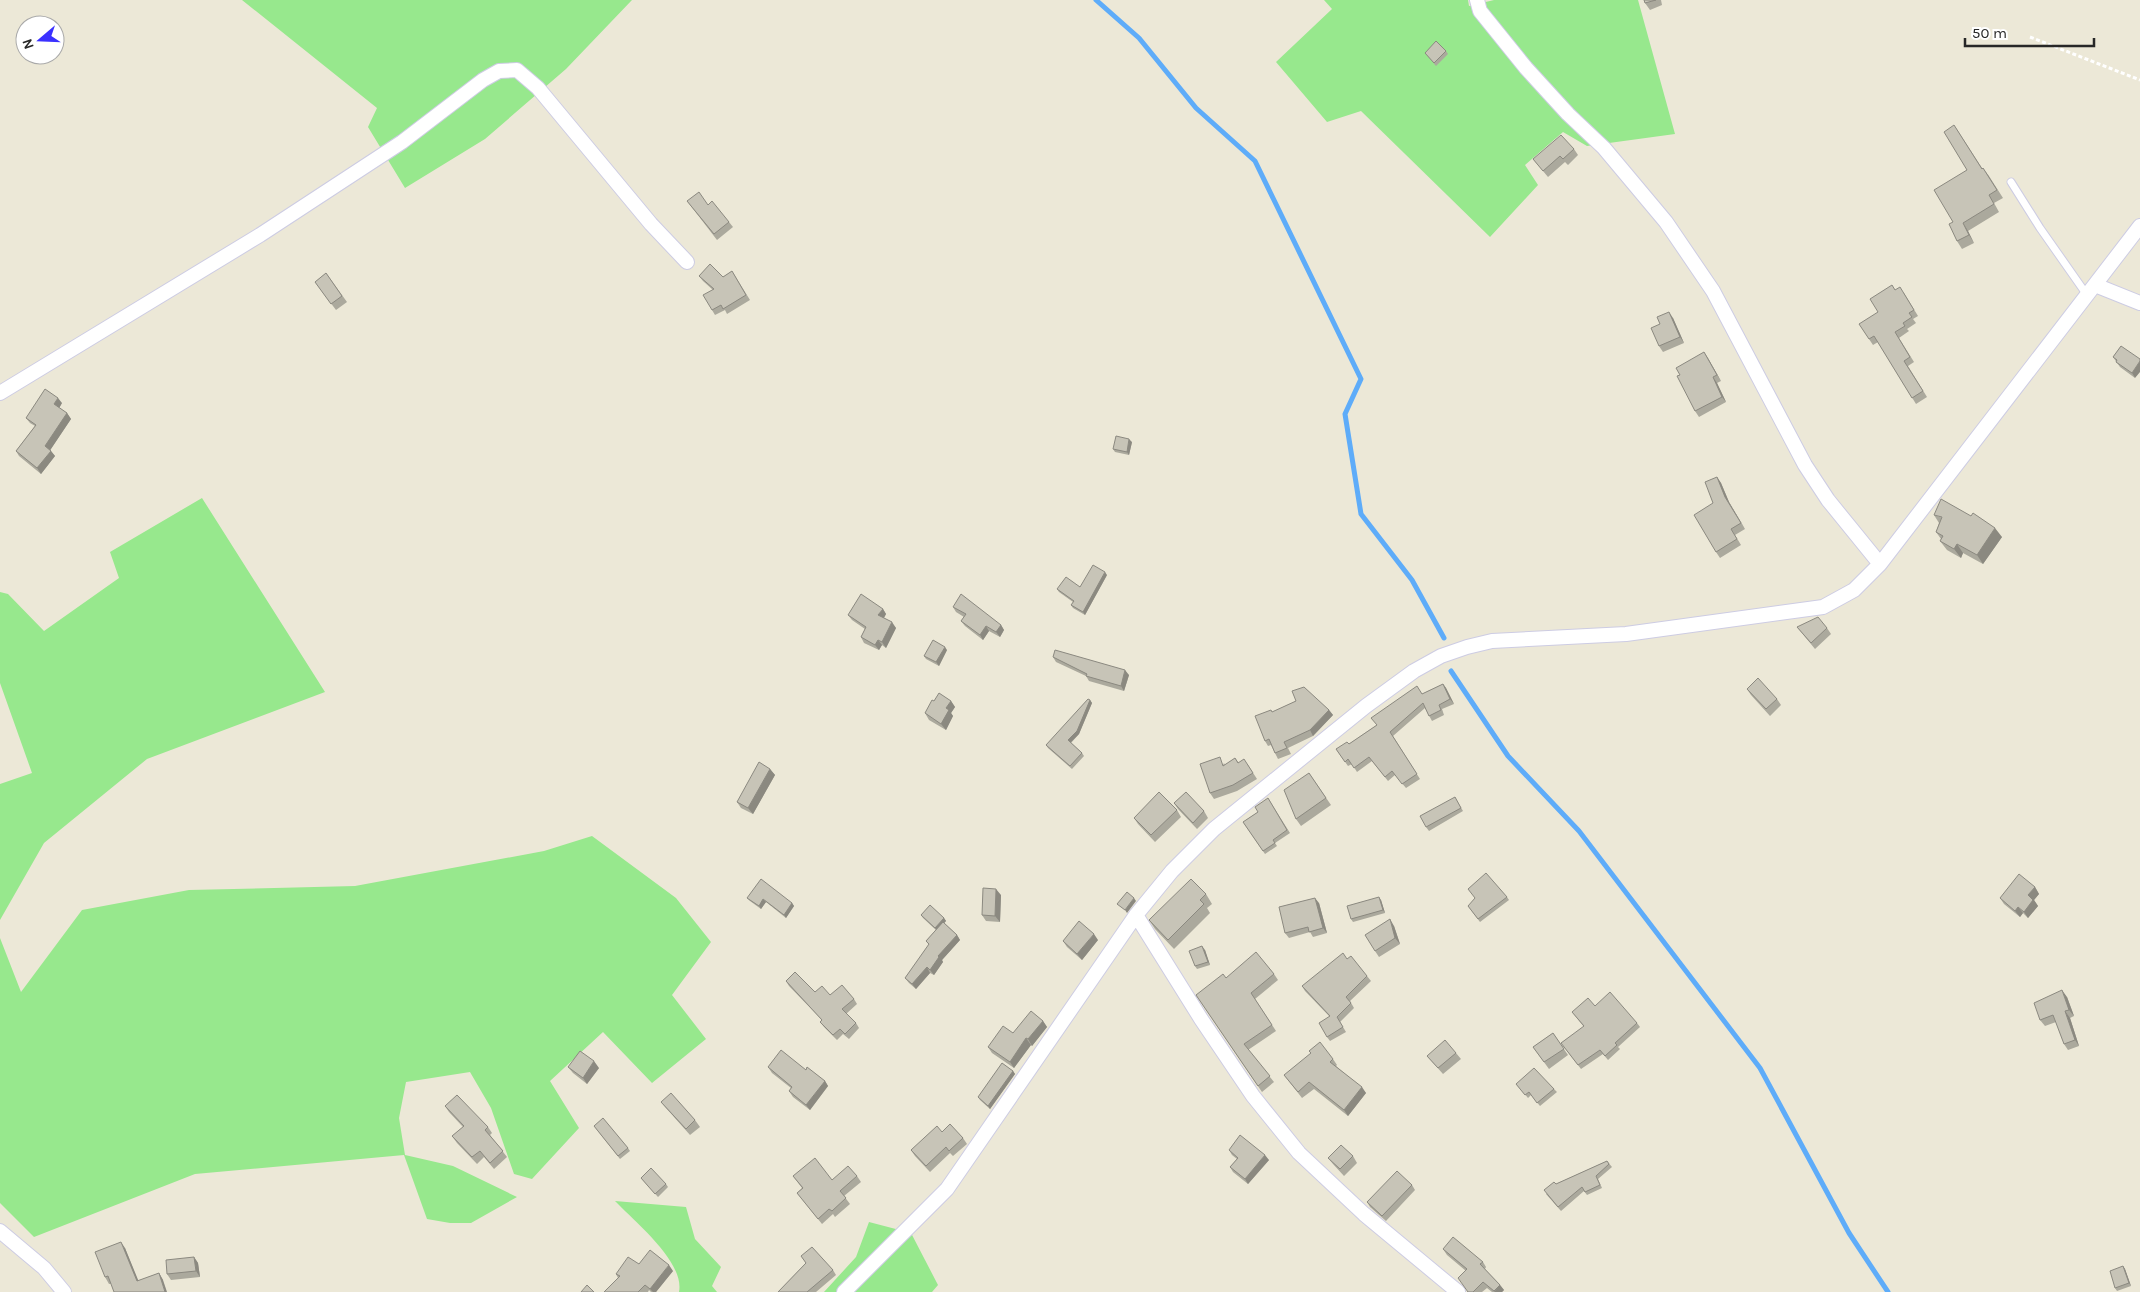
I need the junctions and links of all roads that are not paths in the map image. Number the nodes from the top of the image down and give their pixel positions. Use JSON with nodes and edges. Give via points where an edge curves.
{"nodes":[{"id":1,"x":1477,"y":0,"type":"edge"},
{"id":2,"x":2010,"y":182,"type":"dead end"},
{"id":3,"x":2140,"y":226,"type":"edge"},
{"id":4,"x":687,"y":262,"type":"dead end"},
{"id":5,"x":2091,"y":290,"type":"junction"},
{"id":6,"x":2140,"y":303,"type":"edge"},
{"id":7,"x":0,"y":393,"type":"edge"},
{"id":8,"x":1880,"y":564,"type":"junction"},
{"id":9,"x":1136,"y":914,"type":"junction"},
{"id":10,"x":0,"y":1231,"type":"edge"},
{"id":11,"x":64,"y":1292,"type":"edge"},
{"id":12,"x":844,"y":1292,"type":"edge"},
{"id":13,"x":1458,"y":1292,"type":"edge"}],
"edges":[{"from":1,"to":8,"type":"street","via":[[1480,11],[1526,68],[1604,148],[1666,222],[1714,291],[1805,465],[1828,500]]},
{"from":2,"to":5,"type":"lane","via":[[2040,228]]},
{"from":3,"to":5,"type":"street"},
{"from":4,"to":7,"type":"street","via":[[651,224],[538,88],[517,70],[499,71],[402,142],[260,235]]},
{"from":5,"to":6,"type":"street"},
{"from":5,"to":8,"type":"street"},
{"from":8,"to":9,"type":"street","via":[[1854,590],[1823,607],[1626,634],[1492,641],[1441,656],[1366,706],[1214,829],[1172,871]]},
{"from":9,"to":12,"type":"street","via":[[947,1189]]},
{"from":9,"to":13,"type":"street","via":[[1248,1088],[1299,1153],[1364,1214]]},
{"from":10,"to":11,"type":"street","via":[[44,1268]]}]}
